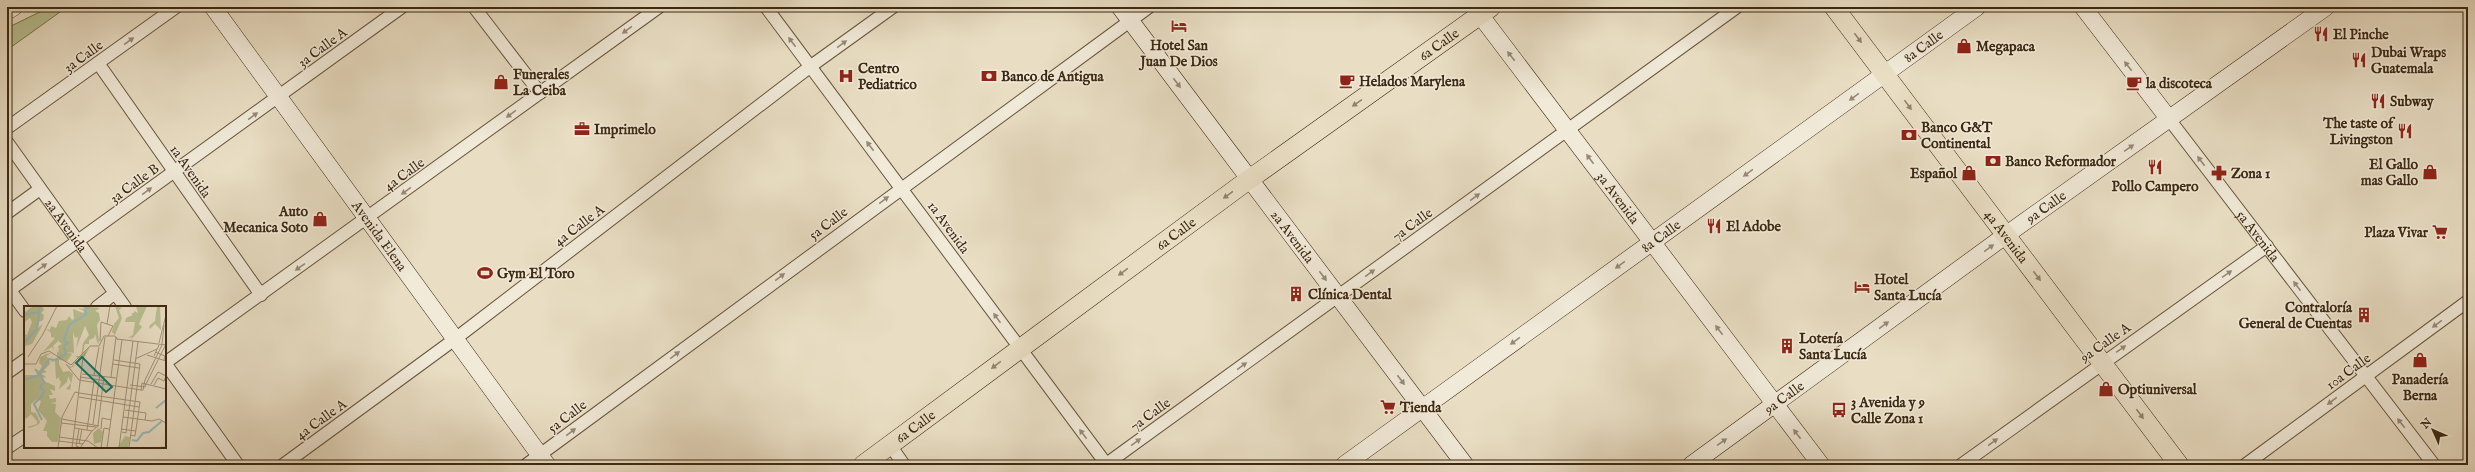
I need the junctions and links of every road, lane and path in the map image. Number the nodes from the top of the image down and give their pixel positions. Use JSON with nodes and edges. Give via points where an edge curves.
{"nodes":[{"id":1,"x":14,"y":7,"type":"edge"},
{"id":2,"x":176,"y":7,"type":"edge"},
{"id":3,"x":213,"y":7,"type":"edge"},
{"id":4,"x":402,"y":7,"type":"edge"},
{"id":5,"x":474,"y":7,"type":"edge"},
{"id":6,"x":659,"y":7,"type":"edge"},
{"id":7,"x":766,"y":7,"type":"edge"},
{"id":8,"x":893,"y":7,"type":"edge"},
{"id":9,"x":1120,"y":7,"type":"edge"},
{"id":10,"x":1149,"y":7,"type":"edge"},
{"id":11,"x":1737,"y":7,"type":"edge"},
{"id":12,"x":1834,"y":7,"type":"edge"},
{"id":13,"x":1978,"y":7,"type":"edge"},
{"id":14,"x":2083,"y":7,"type":"edge"},
{"id":15,"x":2326,"y":7,"type":"edge"},
{"id":16,"x":7,"y":10,"type":"edge"},
{"id":17,"x":1481,"y":10,"type":"edge"},
{"id":18,"x":1130,"y":21,"type":"junction"},
{"id":19,"x":98,"y":63,"type":"junction"},
{"id":20,"x":811,"y":66,"type":"junction"},
{"id":21,"x":1885,"y":74,"type":"junction"},
{"id":22,"x":540,"y":93,"type":"junction"},
{"id":23,"x":278,"y":97,"type":"junction"},
{"id":24,"x":2169,"y":119,"type":"junction"},
{"id":25,"x":7,"y":128,"type":"edge"},
{"id":26,"x":1568,"y":130,"type":"junction"},
{"id":27,"x":7,"y":142,"type":"edge"},
{"id":28,"x":174,"y":172,"type":"junction"},
{"id":29,"x":1249,"y":179,"type":"junction"},
{"id":30,"x":901,"y":188,"type":"junction"},
{"id":31,"x":40,"y":189,"type":"junction"},
{"id":32,"x":7,"y":212,"type":"edge"},
{"id":33,"x":368,"y":218,"type":"junction"},
{"id":34,"x":2006,"y":235,"type":"junction"},
{"id":35,"x":78,"y":242,"type":"junction"},
{"id":36,"x":1653,"y":242,"type":"junction"},
{"id":37,"x":2267,"y":246,"type":"junction"},
{"id":38,"x":8,"y":289,"type":"edge"},
{"id":39,"x":115,"y":293,"type":"junction"},
{"id":40,"x":261,"y":294,"type":"junction"},
{"id":41,"x":1338,"y":296,"type":"junction"},
{"id":42,"x":2468,"y":301,"type":"edge"},
{"id":43,"x":98,"y":306,"type":"edge"},
{"id":44,"x":124,"y":306,"type":"edge"},
{"id":45,"x":24,"y":310,"type":"edge"},
{"id":46,"x":455,"y":339,"type":"junction"},
{"id":47,"x":1019,"y":348,"type":"junction"},
{"id":48,"x":24,"y":361,"type":"edge"},
{"id":49,"x":166,"y":362,"type":"edge"},
{"id":50,"x":2101,"y":363,"type":"junction"},
{"id":51,"x":166,"y":364,"type":"edge"},
{"id":52,"x":7,"y":373,"type":"edge"},
{"id":53,"x":2365,"y":376,"type":"junction"},
{"id":54,"x":1775,"y":405,"type":"junction"},
{"id":55,"x":1422,"y":408,"type":"junction"},
{"id":56,"x":24,"y":437,"type":"edge"},
{"id":57,"x":890,"y":445,"type":"junction"},
{"id":58,"x":7,"y":448,"type":"edge"},
{"id":59,"x":543,"y":460,"type":"edge"},
{"id":60,"x":238,"y":465,"type":"edge"},
{"id":61,"x":283,"y":465,"type":"edge"},
{"id":62,"x":526,"y":465,"type":"edge"},
{"id":63,"x":863,"y":465,"type":"edge"},
{"id":64,"x":904,"y":465,"type":"edge"},
{"id":65,"x":1106,"y":465,"type":"edge"},
{"id":66,"x":1344,"y":465,"type":"edge"},
{"id":67,"x":1465,"y":465,"type":"edge"},
{"id":68,"x":1691,"y":465,"type":"edge"},
{"id":69,"x":1821,"y":465,"type":"edge"},
{"id":70,"x":1961,"y":465,"type":"edge"},
{"id":71,"x":2179,"y":465,"type":"edge"},
{"id":72,"x":2246,"y":465,"type":"edge"},
{"id":73,"x":2434,"y":465,"type":"edge"}],
"edges":[{"from":1,"to":16,"type":"main road"},
{"from":19,"to":2,"type":"street","name":"3a Calle","one_way":true},
{"from":3,"to":23,"type":"main road","name":"Avenida Elena"},
{"from":4,"to":23,"type":"street","name":"3a Calle A"},
{"from":5,"to":22,"type":"street"},
{"from":6,"to":22,"type":"street","name":"4a Calle","one_way":true},
{"from":20,"to":7,"type":"street","name":"1a Avenida","one_way":true},
{"from":20,"to":8,"type":"street","name":"4a Calle A","one_way":true},
{"from":9,"to":18,"type":"main road","name":"2a Avenida"},
{"from":10,"to":18,"type":"street","name":"5a Calle"},
{"from":11,"to":26,"type":"street","name":"7a Calle"},
{"from":12,"to":21,"type":"main road","name":"4a Avenida","one_way":true},
{"from":13,"to":21,"type":"main road","name":"8a Calle"},
{"from":24,"to":14,"type":"main road","name":"5a Avenida","one_way":true},
{"from":15,"to":24,"type":"main road","name":"9a Calle"},
{"from":26,"to":17,"type":"main road","name":"3a Avenida","one_way":true},
{"from":17,"to":29,"type":"main road","name":"6a Calle","one_way":true},
{"from":18,"to":29,"type":"main road","name":"2a Avenida","one_way":true},
{"from":18,"to":30,"type":"street","name":"5a Calle"},
{"from":19,"to":25,"type":"street","name":"3a Calle"},
{"from":19,"to":28,"type":"street","name":"1a Avenida"},
{"from":30,"to":20,"type":"street","name":"1a Avenida","one_way":true},
{"from":20,"to":46,"type":"street","name":"4a Calle A"},
{"from":21,"to":34,"type":"main road","name":"4a Avenida","one_way":true},
{"from":21,"to":36,"type":"main road","name":"8a Calle","one_way":true},
{"from":22,"to":33,"type":"street","name":"4a Calle","one_way":true},
{"from":28,"to":23,"type":"street","name":"3a Calle B","one_way":true},
{"from":23,"to":33,"type":"main road","name":"Avenida Elena"},
{"from":34,"to":24,"type":"main road","name":"9a Calle","one_way":true},
{"from":37,"to":24,"type":"street","name":"5a Avenida","one_way":true},
{"from":36,"to":26,"type":"main road","name":"3a Avenida","one_way":true},
{"from":41,"to":26,"type":"street","name":"7a Calle","one_way":true},
{"from":27,"to":31,"type":"street","name":"2a Avenida"},
{"from":35,"to":28,"type":"street","name":"3a Calle B","one_way":true},
{"from":28,"to":40,"type":"street","name":"1a Avenida"},
{"from":29,"to":41,"type":"main road","name":"2a Avenida","one_way":true},
{"from":29,"to":47,"type":"main road","name":"6a Calle","one_way":true},
{"from":47,"to":30,"type":"street","name":"1a Avenida","one_way":true},
{"from":59,"to":30,"type":"street","name":"5a Calle","one_way":true},
{"from":31,"to":32,"type":"street"},
{"from":31,"to":35,"type":"street","name":"2a Avenida"},
{"from":33,"to":40,"type":"street","name":"4a Calle","one_way":true},
{"from":33,"to":46,"type":"main road","name":"Avenida Elena"},
{"from":34,"to":50,"type":"main road","name":"4a Avenida","one_way":true},
{"from":54,"to":34,"type":"main road","name":"9a Calle","one_way":true},
{"from":38,"to":35,"type":"street","name":"3a Calle B","one_way":true},
{"from":35,"to":39,"type":"street","name":"2a Avenida"},
{"from":54,"to":36,"type":"main road","name":"3a Avenida","one_way":true},
{"from":36,"to":55,"type":"main road","name":"8a Calle","one_way":true},
{"from":50,"to":37,"type":"street","name":"9a Calle A","one_way":true},
{"from":53,"to":37,"type":"street","name":"5a Avenida","one_way":true},
{"from":38,"to":45,"type":"street"},
{"from":39,"to":43,"type":"street"},
{"from":39,"to":44,"type":"street","name":"2a Avenida"},
{"from":40,"to":49,"type":"street","name":"4a Calle"},
{"from":41,"to":55,"type":"main road","name":"2a Avenida","one_way":true},
{"from":65,"to":41,"type":"street","name":"7a Calle","one_way":true},
{"from":42,"to":53,"type":"street","name":"10a Calle","one_way":true},
{"from":46,"to":59,"type":"main road","name":"Avenida Elena"},
{"from":46,"to":61,"type":"street","name":"4a Calle A"},
{"from":47,"to":57,"type":"main road","name":"6a Calle","one_way":true},
{"from":65,"to":47,"type":"street","name":"1a Avenida","one_way":true},
{"from":48,"to":52,"type":"street"},
{"from":70,"to":50,"type":"street","name":"9a Calle A","one_way":true},
{"from":50,"to":71,"type":"main road","name":"4a Avenida","one_way":true},
{"from":51,"to":60,"type":"street"},
{"from":53,"to":72,"type":"street","name":"10a Calle","one_way":true},
{"from":73,"to":53,"type":"street","name":"5a Avenida","one_way":true},
{"from":68,"to":54,"type":"main road","name":"9a Calle","one_way":true},
{"from":69,"to":54,"type":"main road","name":"3a Avenida","one_way":true},
{"from":55,"to":66,"type":"main road","name":"8a Calle"},
{"from":55,"to":67,"type":"main road","name":"2a Avenida"},
{"from":56,"to":58,"type":"street"},
{"from":57,"to":63,"type":"main road","name":"6a Calle"},
{"from":57,"to":64,"type":"street"},
{"from":59,"to":62,"type":"street","name":"5a Calle"}]}
